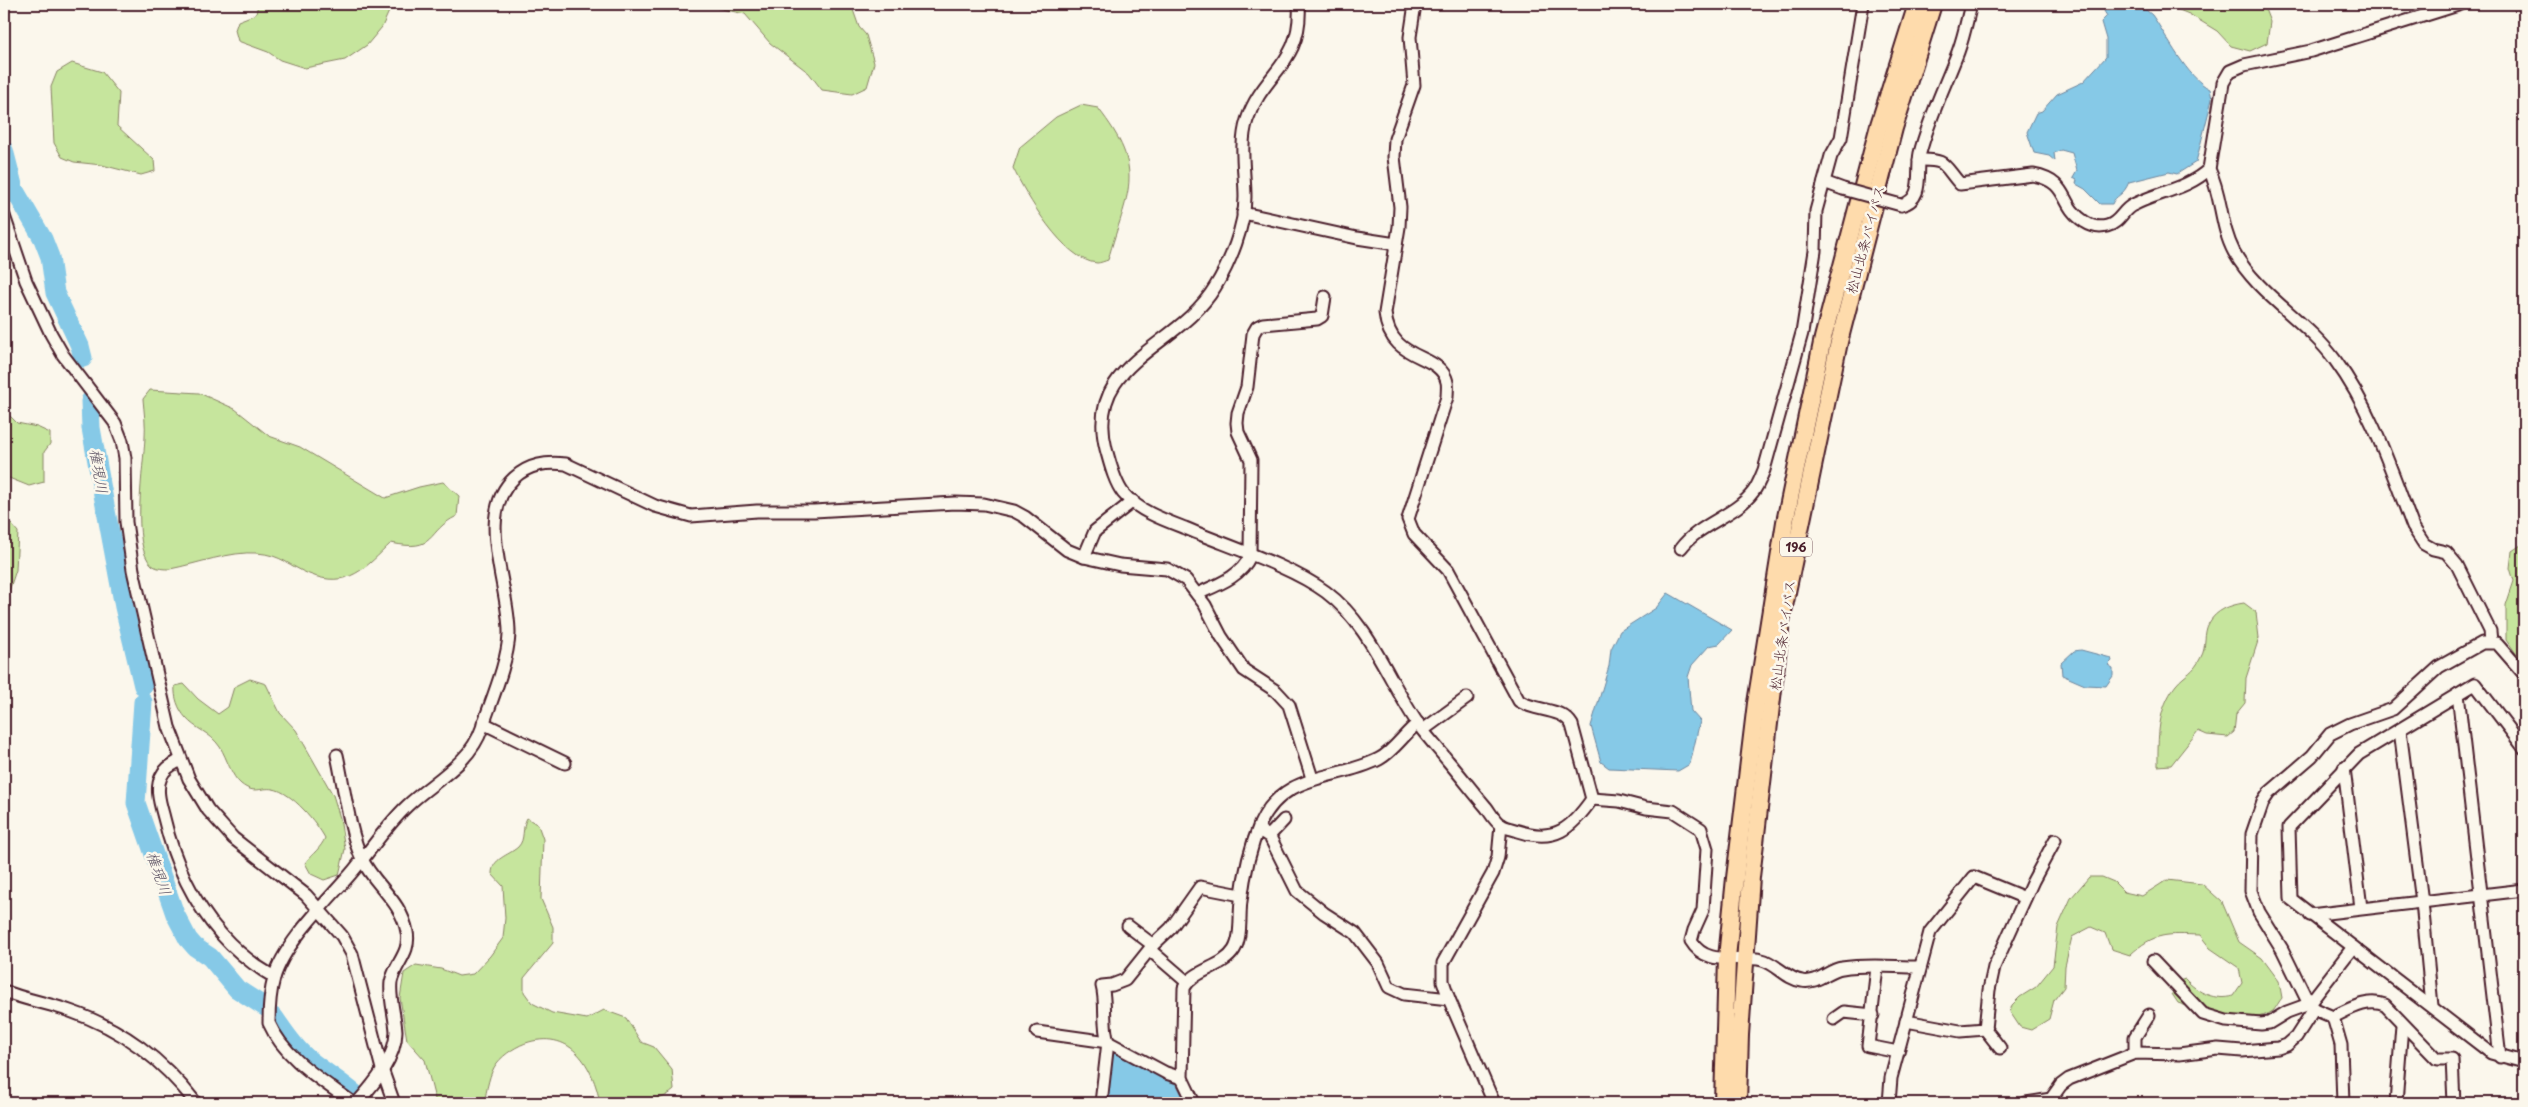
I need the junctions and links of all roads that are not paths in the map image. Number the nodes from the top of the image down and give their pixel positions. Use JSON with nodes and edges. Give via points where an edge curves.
{"nodes":[{"id":1,"x":1299,"y":4,"type":"edge"},
{"id":2,"x":1416,"y":4,"type":"edge"},
{"id":3,"x":1863,"y":4,"type":"edge"},
{"id":4,"x":1917,"y":4,"type":"edge"},
{"id":5,"x":1933,"y":4,"type":"edge"},
{"id":6,"x":1971,"y":4,"type":"edge"},
{"id":7,"x":2458,"y":4,"type":"edge"},
{"id":8,"x":1919,"y":160,"type":"junction"},
{"id":9,"x":2210,"y":169,"type":"junction"},
{"id":10,"x":1824,"y":182,"type":"junction"},
{"id":11,"x":1243,"y":213,"type":"junction"},
{"id":12,"x":4,"y":216,"type":"edge"},
{"id":13,"x":1396,"y":244,"type":"junction"},
{"id":14,"x":1325,"y":297,"type":"dead end"},
{"id":15,"x":1802,"y":333,"type":"junction"},
{"id":16,"x":1831,"y":340,"type":"junction"},
{"id":17,"x":1133,"y":501,"type":"junction"},
{"id":18,"x":1682,"y":548,"type":"dead end"},
{"id":19,"x":1250,"y":556,"type":"junction"},
{"id":20,"x":1084,"y":557,"type":"junction"},
{"id":21,"x":1197,"y":594,"type":"junction"},
{"id":22,"x":2491,"y":642,"type":"junction"},
{"id":23,"x":2524,"y":674,"type":"edge"},
{"id":24,"x":2458,"y":694,"type":"junction"},
{"id":25,"x":1467,"y":698,"type":"dead end"},
{"id":26,"x":483,"y":723,"type":"junction"},
{"id":27,"x":1421,"y":727,"type":"junction"},
{"id":28,"x":2400,"y":730,"type":"junction"},
{"id":29,"x":2524,"y":748,"type":"edge"},
{"id":30,"x":337,"y":755,"type":"dead end"},
{"id":31,"x":180,"y":760,"type":"junction"},
{"id":32,"x":565,"y":764,"type":"dead end"},
{"id":33,"x":2344,"y":768,"type":"junction"},
{"id":34,"x":1312,"y":778,"type":"junction"},
{"id":35,"x":1592,"y":799,"type":"junction"},
{"id":36,"x":1284,"y":820,"type":"dead end"},
{"id":37,"x":1501,"y":825,"type":"junction"},
{"id":38,"x":1264,"y":833,"type":"junction"},
{"id":39,"x":2055,"y":840,"type":"dead end"},
{"id":40,"x":363,"y":860,"type":"junction"},
{"id":41,"x":2524,"y":890,"type":"edge"},
{"id":42,"x":2482,"y":894,"type":"junction"},
{"id":43,"x":1241,"y":895,"type":"junction"},
{"id":44,"x":2025,"y":898,"type":"junction"},
{"id":45,"x":2422,"y":902,"type":"junction"},
{"id":46,"x":2361,"y":908,"type":"junction"},
{"id":47,"x":321,"y":910,"type":"junction"},
{"id":48,"x":2310,"y":915,"type":"junction"},
{"id":49,"x":1128,"y":926,"type":"dead end"},
{"id":50,"x":1152,"y":947,"type":"junction"},
{"id":51,"x":2353,"y":947,"type":"junction"},
{"id":52,"x":1727,"y":958,"type":"junction"},
{"id":53,"x":1745,"y":960,"type":"junction"},
{"id":54,"x":2153,"y":961,"type":"dead end"},
{"id":55,"x":1919,"y":967,"type":"junction"},
{"id":56,"x":1877,"y":968,"type":"junction"},
{"id":57,"x":274,"y":977,"type":"junction"},
{"id":58,"x":1187,"y":982,"type":"junction"},
{"id":59,"x":4,"y":991,"type":"edge"},
{"id":60,"x":1449,"y":998,"type":"junction"},
{"id":61,"x":2432,"y":1006,"type":"junction"},
{"id":62,"x":2311,"y":1007,"type":"junction"},
{"id":63,"x":1873,"y":1015,"type":"junction"},
{"id":64,"x":2149,"y":1015,"type":"dead end"},
{"id":65,"x":2333,"y":1017,"type":"junction"},
{"id":66,"x":1834,"y":1019,"type":"dead end"},
{"id":67,"x":1906,"y":1021,"type":"junction"},
{"id":68,"x":2402,"y":1025,"type":"junction"},
{"id":69,"x":1985,"y":1029,"type":"junction"},
{"id":70,"x":1038,"y":1032,"type":"dead end"},
{"id":71,"x":1108,"y":1042,"type":"junction"},
{"id":72,"x":2000,"y":1048,"type":"dead end"},
{"id":73,"x":1898,"y":1052,"type":"junction"},
{"id":74,"x":2135,"y":1054,"type":"junction"},
{"id":75,"x":2500,"y":1057,"type":"junction"},
{"id":76,"x":2524,"y":1062,"type":"edge"},
{"id":77,"x":382,"y":1069,"type":"junction"},
{"id":78,"x":1182,"y":1078,"type":"junction"},
{"id":79,"x":358,"y":1101,"type":"edge"},
{"id":80,"x":196,"y":1103,"type":"edge"},
{"id":81,"x":394,"y":1103,"type":"edge"},
{"id":82,"x":1101,"y":1103,"type":"edge"},
{"id":83,"x":1194,"y":1103,"type":"edge"},
{"id":84,"x":1494,"y":1103,"type":"edge"},
{"id":85,"x":1723,"y":1103,"type":"edge"},
{"id":86,"x":1738,"y":1103,"type":"edge"},
{"id":87,"x":1889,"y":1103,"type":"edge"},
{"id":88,"x":2026,"y":1103,"type":"edge"},
{"id":89,"x":2343,"y":1103,"type":"edge"},
{"id":90,"x":2396,"y":1103,"type":"edge"},
{"id":91,"x":2454,"y":1103,"type":"edge"}],
"edges":[{"from":1,"to":11,"type":"street","via":[[1295,44],[1258,97],[1247,120],[1243,138],[1246,201]]},
{"from":2,"to":13,"type":"street","via":[[1410,22],[1414,85],[1395,139],[1400,207]]},
{"from":3,"to":10,"type":"street","via":[[1841,138],[1831,156]]},
{"from":4,"to":16,"type":"highway","name":"松山北条バイパス","number":"196","via":[[1879,125]]},
{"from":5,"to":16,"type":"highway","name":"松山北条バイパス","number":"196"},
{"from":6,"to":8,"type":"street","via":[[1958,52],[1936,102]]},
{"from":7,"to":9,"type":"street","via":[[2311,51],[2230,71],[2224,83]]},
{"from":8,"to":9,"type":"street","via":[[1939,160],[1946,164],[1960,184],[2033,175],[2044,177],[2054,182],[2078,217],[2095,227],[2116,223],[2134,204],[2199,179]]},
{"from":8,"to":10,"type":"street","bridge":true,"via":[[1918,188],[1910,203],[1901,204]]},
{"from":9,"to":22,"type":"street","via":[[2227,238],[2234,252],[2247,273],[2334,359],[2364,405],[2413,527],[2424,544],[2446,552],[2457,565],[2490,631]]},
{"from":10,"to":15,"type":"street","via":[[1816,211],[1815,251]]},
{"from":11,"to":13,"type":"street"},
{"from":11,"to":17,"type":"street","via":[[1225,269],[1203,304],[1128,368],[1108,392],[1101,423],[1106,446],[1115,478],[1123,493]]},
{"from":12,"to":31,"type":"street","via":[[26,281],[50,334],[115,423],[122,441],[129,547],[169,727]]},
{"from":13,"to":35,"type":"street","via":[[1386,299],[1386,324],[1396,344],[1441,370],[1447,381],[1444,411],[1408,519],[1414,534],[1448,570],[1520,701],[1530,708],[1560,713],[1568,718]]},
{"from":14,"to":19,"type":"street","via":[[1322,316],[1317,320],[1263,324],[1257,326],[1253,334],[1247,387],[1237,423],[1251,460]]},
{"from":15,"to":16,"type":"street"},
{"from":15,"to":18,"type":"street","via":[[1764,470],[1754,492],[1693,535]]},
{"from":16,"to":52,"type":"highway","name":"松山北条バイパス","number":"196","via":[[1785,522],[1769,617],[1744,794]]},
{"from":16,"to":53,"type":"highway","name":"松山北条バイパス","number":"196","via":[[1781,621],[1760,794]]},
{"from":17,"to":19,"type":"street","via":[[1160,518]]},
{"from":17,"to":20,"type":"street","via":[[1096,531]]},
{"from":19,"to":21,"type":"street","via":[[1233,576]]},
{"from":19,"to":27,"type":"street","via":[[1311,583],[1342,607],[1359,626]]},
{"from":20,"to":21,"type":"street","via":[[1120,565],[1167,569],[1186,580]]},
{"from":20,"to":26,"type":"street","via":[[1067,550],[1014,511],[984,504],[691,516],[655,506],[574,467],[552,462],[538,464],[508,484],[495,513],[509,637]]},
{"from":21,"to":34,"type":"street","via":[[1244,670],[1276,690],[1288,705]]},
{"from":22,"to":23,"type":"street","via":[[2502,646]]},
{"from":22,"to":62,"type":"street","via":[[2482,643],[2439,667],[2393,709],[2330,734],[2312,756],[2263,802],[2252,834],[2251,891],[2259,912]]},
{"from":24,"to":28,"type":"street"},
{"from":24,"to":29,"type":"street","via":[[2475,684]]},
{"from":24,"to":42,"type":"street"},
{"from":25,"to":27,"type":"street"},
{"from":26,"to":32,"type":"street"},
{"from":26,"to":40,"type":"street","via":[[464,758],[407,806]]},
{"from":27,"to":34,"type":"street","via":[[1371,763]]},
{"from":27,"to":37,"type":"street"},
{"from":28,"to":33,"type":"street","via":[[2359,754]]},
{"from":28,"to":45,"type":"street"},
{"from":30,"to":40,"type":"street"},
{"from":31,"to":47,"type":"street","via":[[198,795],[226,831]]},
{"from":31,"to":57,"type":"street","via":[[166,768],[160,778],[159,790],[171,849],[180,871],[221,934]]},
{"from":33,"to":46,"type":"street"},
{"from":33,"to":48,"type":"street","via":[[2289,827],[2291,900]]},
{"from":34,"to":38,"type":"street","via":[[1280,798],[1261,823]]},
{"from":35,"to":37,"type":"street","via":[[1566,829],[1547,836]]},
{"from":35,"to":52,"type":"street","via":[[1673,811],[1701,829],[1707,849],[1703,910],[1692,942],[1697,952]]},
{"from":36,"to":38,"type":"street"},
{"from":37,"to":60,"type":"street","via":[[1493,873],[1444,963],[1444,981]]},
{"from":38,"to":43,"type":"street"},
{"from":38,"to":60,"type":"street","via":[[1297,891],[1355,933],[1378,963],[1389,986],[1404,994]]},
{"from":39,"to":44,"type":"street"},
{"from":40,"to":47,"type":"street"},
{"from":40,"to":77,"type":"street","via":[[402,916],[408,934],[406,954],[391,982],[396,1032],[392,1051]]},
{"from":41,"to":42,"type":"street"},
{"from":42,"to":45,"type":"street"},
{"from":42,"to":75,"type":"street"},
{"from":43,"to":50,"type":"street","via":[[1200,887],[1171,928]]},
{"from":43,"to":58,"type":"street","via":[[1235,948],[1224,960]]},
{"from":44,"to":55,"type":"street","via":[[1974,876],[1930,932]]},
{"from":44,"to":69,"type":"street","via":[[1994,967]]},
{"from":45,"to":46,"type":"street"},
{"from":45,"to":61,"type":"street"},
{"from":46,"to":48,"type":"street"},
{"from":47,"to":57,"type":"street","via":[[293,940]]},
{"from":47,"to":77,"type":"street","via":[[352,954]]},
{"from":48,"to":51,"type":"street"},
{"from":49,"to":50,"type":"street"},
{"from":50,"to":58,"type":"street"},
{"from":50,"to":71,"type":"street","via":[[1125,980],[1112,986],[1102,986],[1106,999]]},
{"from":51,"to":61,"type":"street"},
{"from":51,"to":62,"type":"street"},
{"from":52,"to":53,"type":"street"},
{"from":52,"to":85,"type":"highway","name":"松山北条バイパス","number":"196"},
{"from":53,"to":56,"type":"street","via":[[1763,960],[1803,982],[1823,978],[1840,968]]},
{"from":53,"to":86,"type":"highway","name":"松山北条バイパス","number":"196"},
{"from":54,"to":62,"type":"street","via":[[2192,1005],[2203,1014],[2220,1020],[2269,1023],[2287,1012]]},
{"from":55,"to":56,"type":"street"},
{"from":55,"to":67,"type":"street"},
{"from":56,"to":63,"type":"street"},
{"from":57,"to":79,"type":"street","via":[[269,1023],[272,1030],[294,1059]]},
{"from":58,"to":78,"type":"street","via":[[1184,988]]},
{"from":59,"to":80,"type":"street","via":[[97,1020],[124,1034],[168,1071]]},
{"from":60,"to":84,"type":"street"},
{"from":61,"to":75,"type":"street"},
{"from":62,"to":65,"type":"street"},
{"from":62,"to":74,"type":"street","via":[[2296,1037],[2278,1048]]},
{"from":63,"to":66,"type":"street","via":[[1844,1012]]},
{"from":63,"to":73,"type":"street","via":[[1868,1046]]},
{"from":64,"to":74,"type":"street","via":[[2135,1037]]},
{"from":65,"to":68,"type":"street","via":[[2361,1004],[2377,1002],[2385,1005]]},
{"from":65,"to":89,"type":"street","via":[[2341,1045]]},
{"from":67,"to":69,"type":"street","via":[[1960,1031]]},
{"from":67,"to":73,"type":"street"},
{"from":68,"to":90,"type":"street"},
{"from":68,"to":91,"type":"street","via":[[2437,1059],[2452,1060]]},
{"from":69,"to":72,"type":"street"},
{"from":70,"to":71,"type":"street"},
{"from":71,"to":78,"type":"street","via":[[1166,1073]]},
{"from":71,"to":82,"type":"street"},
{"from":73,"to":87,"type":"street"},
{"from":74,"to":88,"type":"street","via":[[2068,1079],[2051,1099]]},
{"from":75,"to":76,"type":"street"},
{"from":77,"to":79,"type":"street"},
{"from":77,"to":81,"type":"street"},
{"from":78,"to":83,"type":"street"}]}
